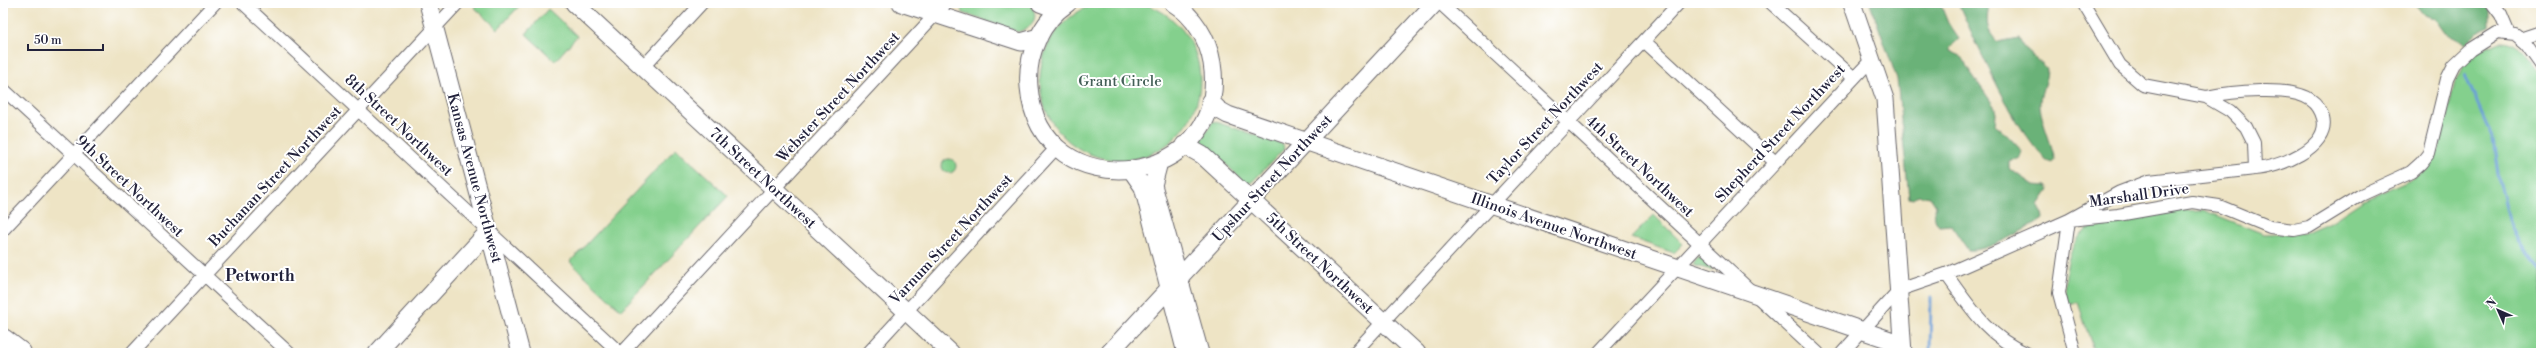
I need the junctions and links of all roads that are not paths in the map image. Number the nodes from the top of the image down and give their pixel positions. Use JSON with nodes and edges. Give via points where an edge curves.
{"nodes":[{"id":1,"x":215,"y":3,"type":"edge"},
{"id":2,"x":243,"y":3,"type":"edge"},
{"id":3,"x":428,"y":3,"type":"edge"},
{"id":4,"x":458,"y":3,"type":"edge"},
{"id":5,"x":574,"y":3,"type":"edge"},
{"id":6,"x":702,"y":3,"type":"edge"},
{"id":7,"x":901,"y":3,"type":"edge"},
{"id":8,"x":1435,"y":3,"type":"edge"},
{"id":9,"x":1440,"y":3,"type":"edge"},
{"id":10,"x":1679,"y":3,"type":"edge"},
{"id":11,"x":1771,"y":3,"type":"edge"},
{"id":12,"x":1852,"y":3,"type":"edge"},
{"id":13,"x":2083,"y":3,"type":"edge"},
{"id":14,"x":2492,"y":3,"type":"edge"},
{"id":15,"x":1041,"y":4,"type":"edge"},
{"id":16,"x":1064,"y":6,"type":"edge"},
{"id":17,"x":1182,"y":6,"type":"edge"},
{"id":18,"x":941,"y":9,"type":"edge"},
{"id":19,"x":434,"y":29,"type":"junction"},
{"id":20,"x":1043,"y":30,"type":"junction"},
{"id":21,"x":2541,"y":32,"type":"edge"},
{"id":22,"x":2509,"y":34,"type":"junction"},
{"id":23,"x":2520,"y":39,"type":"junction"},
{"id":24,"x":1644,"y":41,"type":"junction"},
{"id":25,"x":1021,"y":42,"type":"junction"},
{"id":26,"x":1030,"y":59,"type":"junction"},
{"id":27,"x":1872,"y":60,"type":"junction"},
{"id":28,"x":2541,"y":65,"type":"edge"},
{"id":29,"x":643,"y":67,"type":"junction"},
{"id":30,"x":1854,"y":78,"type":"junction"},
{"id":31,"x":3,"y":89,"type":"edge"},
{"id":32,"x":2206,"y":97,"type":"junction"},
{"id":33,"x":1210,"y":101,"type":"junction"},
{"id":34,"x":359,"y":110,"type":"junction"},
{"id":35,"x":1569,"y":122,"type":"junction"},
{"id":36,"x":1306,"y":142,"type":"junction"},
{"id":37,"x":1184,"y":145,"type":"junction"},
{"id":38,"x":1058,"y":146,"type":"junction"},
{"id":39,"x":73,"y":155,"type":"junction"},
{"id":40,"x":1159,"y":162,"type":"junction"},
{"id":41,"x":1775,"y":162,"type":"junction"},
{"id":42,"x":2254,"y":169,"type":"junction"},
{"id":43,"x":1132,"y":171,"type":"junction"},
{"id":44,"x":774,"y":189,"type":"junction"},
{"id":45,"x":1252,"y":200,"type":"junction"},
{"id":46,"x":1491,"y":205,"type":"junction"},
{"id":47,"x":2069,"y":220,"type":"junction"},
{"id":48,"x":3,"y":230,"type":"edge"},
{"id":49,"x":489,"y":231,"type":"junction"},
{"id":50,"x":1700,"y":243,"type":"junction"},
{"id":51,"x":1676,"y":268,"type":"junction"},
{"id":52,"x":1946,"y":274,"type":"junction"},
{"id":53,"x":203,"y":275,"type":"junction"},
{"id":54,"x":1174,"y":282,"type":"junction"},
{"id":55,"x":1899,"y":290,"type":"junction"},
{"id":56,"x":1757,"y":295,"type":"junction"},
{"id":57,"x":906,"y":311,"type":"junction"},
{"id":58,"x":1383,"y":322,"type":"junction"},
{"id":59,"x":1862,"y":331,"type":"junction"},
{"id":60,"x":3,"y":340,"type":"edge"},
{"id":61,"x":1902,"y":349,"type":"edge"},
{"id":62,"x":20,"y":353,"type":"edge"},
{"id":63,"x":132,"y":353,"type":"edge"},
{"id":64,"x":289,"y":353,"type":"edge"},
{"id":65,"x":378,"y":353,"type":"edge"},
{"id":66,"x":521,"y":353,"type":"edge"},
{"id":67,"x":621,"y":353,"type":"edge"},
{"id":68,"x":868,"y":353,"type":"edge"},
{"id":69,"x":951,"y":353,"type":"edge"},
{"id":70,"x":1109,"y":353,"type":"edge"},
{"id":71,"x":1186,"y":353,"type":"edge"},
{"id":72,"x":1200,"y":353,"type":"edge"},
{"id":73,"x":1354,"y":353,"type":"edge"},
{"id":74,"x":1417,"y":353,"type":"edge"},
{"id":75,"x":1598,"y":353,"type":"edge"},
{"id":76,"x":1818,"y":353,"type":"edge"},
{"id":77,"x":1842,"y":353,"type":"edge"},
{"id":78,"x":2026,"y":353,"type":"edge"},
{"id":79,"x":2075,"y":353,"type":"edge"}],
"edges":[{"from":1,"to":39,"type":"street"},
{"from":2,"to":34,"type":"street","name":"8th Street Northwest"},
{"from":3,"to":19,"type":"street","name":"Kansas Avenue Northwest"},
{"from":4,"to":19,"type":"street","name":"Buchanan Street Northwest"},
{"from":5,"to":29,"type":"street","name":"7th Street Northwest"},
{"from":6,"to":29,"type":"street"},
{"from":7,"to":18,"type":"street"},
{"from":8,"to":36,"type":"street","name":"Upshur Street Northwest"},
{"from":9,"to":35,"type":"street","name":"4th Street Northwest"},
{"from":10,"to":24,"type":"street","name":"Taylor Street Northwest"},
{"from":11,"to":30,"type":"street"},
{"from":12,"to":27,"type":"street"},
{"from":13,"to":32,"type":"street","via":[[2120,65],[2143,85]]},
{"from":14,"to":22,"type":"street","via":[[2501,14]]},
{"from":15,"to":16,"type":"street"},
{"from":15,"to":20,"type":"street"},
{"from":16,"to":20,"type":"street"},
{"from":17,"to":33,"type":"street","via":[[1199,30],[1209,52],[1213,76]]},
{"from":18,"to":25,"type":"street"},
{"from":18,"to":44,"type":"street","name":"Webster Street Northwest"},
{"from":19,"to":34,"type":"street","name":"Buchanan Street Northwest"},
{"from":19,"to":49,"type":"street","name":"Kansas Avenue Northwest"},
{"from":20,"to":25,"type":"street"},
{"from":20,"to":26,"type":"street"},
{"from":21,"to":23,"type":"street"},
{"from":22,"to":23,"type":"street"},
{"from":22,"to":47,"type":"street","name":"Marshall Drive","via":[[2497,33],[2470,50],[2454,65],[2447,79],[2429,153],[2421,163],[2411,172],[2361,195],[2309,227],[2294,230],[2270,226],[2219,206],[2192,202],[2118,215]]},
{"from":23,"to":28,"type":"street"},
{"from":24,"to":35,"type":"street","name":"Taylor Street Northwest"},
{"from":24,"to":41,"type":"street"},
{"from":25,"to":26,"type":"street"},
{"from":26,"to":38,"type":"street","via":[[1028,84],[1032,105],[1041,125]]},
{"from":27,"to":30,"type":"street","name":"Shepherd Street Northwest"},
{"from":27,"to":55,"type":"street","via":[[1883,90],[1886,108]]},
{"from":29,"to":44,"type":"street","name":"7th Street Northwest"},
{"from":30,"to":41,"type":"street","name":"Shepherd Street Northwest"},
{"from":31,"to":39,"type":"street","name":"9th Street Northwest"},
{"from":32,"to":42,"type":"street","via":[[2230,111],[2246,127],[2254,143]]},
{"from":32,"to":42,"type":"street","via":[[2246,90],[2278,92],[2311,99],[2318,107],[2324,124],[2318,141],[2279,165]]},
{"from":33,"to":36,"type":"street","name":"Illinois Avenue Northwest","via":[[1228,115]]},
{"from":33,"to":37,"type":"street","via":[[1202,122]]},
{"from":34,"to":49,"type":"street","name":"8th Street Northwest"},
{"from":34,"to":53,"type":"street","name":"Buchanan Street Northwest"},
{"from":35,"to":46,"type":"street","name":"Taylor Street Northwest"},
{"from":35,"to":50,"type":"street","name":"4th Street Northwest"},
{"from":36,"to":45,"type":"street","name":"Upshur Street Northwest"},
{"from":36,"to":46,"type":"street","name":"Illinois Avenue Northwest"},
{"from":37,"to":40,"type":"street"},
{"from":37,"to":45,"type":"street","name":"5th Street Northwest","via":[[1202,155]]},
{"from":38,"to":43,"type":"street","via":[[1073,158],[1090,166]]},
{"from":38,"to":57,"type":"street","name":"Varnum Street Northwest"},
{"from":39,"to":48,"type":"street"},
{"from":39,"to":53,"type":"street","name":"9th Street Northwest"},
{"from":40,"to":43,"type":"street"},
{"from":40,"to":54,"type":"street","via":[[1153,185]]},
{"from":41,"to":50,"type":"street","name":"Shepherd Street Northwest"},
{"from":42,"to":47,"type":"street","via":[[2149,181],[2120,192]]},
{"from":43,"to":54,"type":"street","via":[[1143,188]]},
{"from":44,"to":57,"type":"street","name":"7th Street Northwest"},
{"from":44,"to":67,"type":"street","name":"Webster Street Northwest"},
{"from":45,"to":54,"type":"street","name":"Upshur Street Northwest"},
{"from":45,"to":58,"type":"street","name":"5th Street Northwest"},
{"from":46,"to":51,"type":"street","name":"Illinois Avenue Northwest"},
{"from":46,"to":58,"type":"street","name":"Taylor Street Northwest"},
{"from":47,"to":52,"type":"street","name":"Marshall Drive"},
{"from":47,"to":79,"type":"street","via":[[2059,293]]},
{"from":49,"to":65,"type":"street"},
{"from":49,"to":66,"type":"street","name":"Kansas Avenue Northwest"},
{"from":49,"to":67,"type":"street","name":"8th Street Northwest"},
{"from":50,"to":51,"type":"street","name":"Shepherd Street Northwest"},
{"from":50,"to":56,"type":"street","name":"4th Street Northwest"},
{"from":51,"to":56,"type":"street","name":"Illinois Avenue Northwest"},
{"from":51,"to":75,"type":"street","name":"Shepherd Street Northwest"},
{"from":52,"to":55,"type":"street","name":"Marshall Drive"},
{"from":52,"to":78,"type":"street","via":[[1990,331],[2010,346]]},
{"from":53,"to":63,"type":"street","name":"Buchanan Street Northwest"},
{"from":53,"to":64,"type":"street","name":"9th Street Northwest"},
{"from":54,"to":70,"type":"street","name":"Upshur Street Northwest"},
{"from":54,"to":71,"type":"street"},
{"from":54,"to":72,"type":"street"},
{"from":55,"to":59,"type":"street"},
{"from":55,"to":61,"type":"street"},
{"from":56,"to":59,"type":"street","name":"Illinois Avenue Northwest"},
{"from":56,"to":76,"type":"street","name":"4th Street Northwest"},
{"from":57,"to":68,"type":"street","name":"Varnum Street Northwest"},
{"from":57,"to":69,"type":"street","name":"7th Street Northwest"},
{"from":58,"to":73,"type":"street","name":"Taylor Street Northwest"},
{"from":58,"to":74,"type":"street","name":"5th Street Northwest"},
{"from":59,"to":61,"type":"street","name":"Illinois Avenue Northwest"},
{"from":59,"to":77,"type":"street"},
{"from":60,"to":62,"type":"highway"}]}
